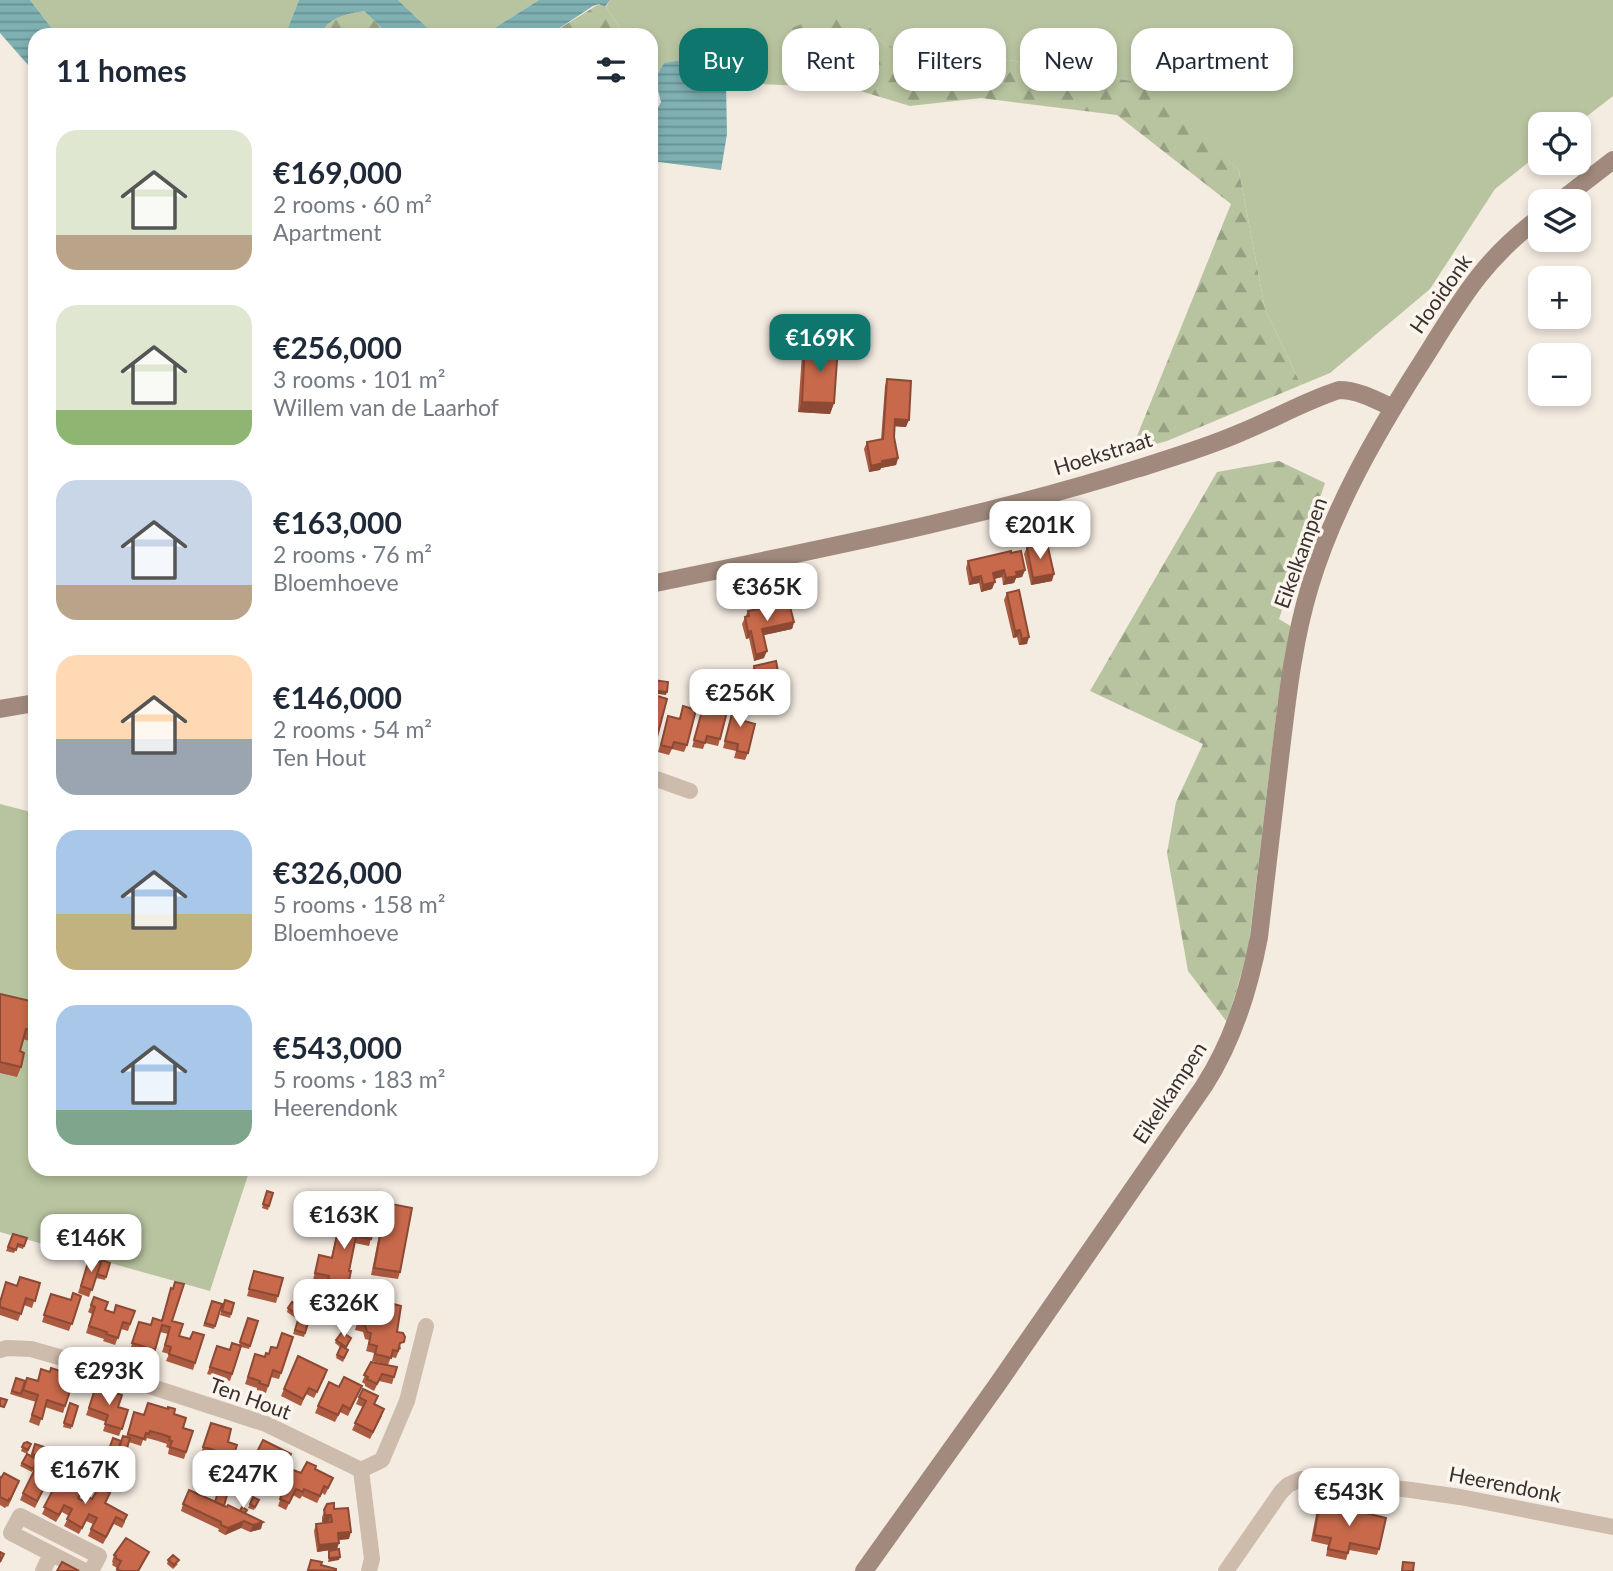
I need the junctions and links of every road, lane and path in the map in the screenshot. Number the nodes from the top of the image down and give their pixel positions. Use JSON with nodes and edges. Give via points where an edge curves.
{"nodes":[{"id":1,"x":1613,"y":160,"type":"edge"},
{"id":2,"x":1576,"y":189,"type":"edge"},
{"id":3,"x":1528,"y":227,"type":"edge"},
{"id":4,"x":1393,"y":408,"type":"junction"},
{"id":5,"x":658,"y":583,"type":"edge"},
{"id":6,"x":28,"y":704,"type":"edge"},
{"id":7,"x":0,"y":709,"type":"edge"},
{"id":8,"x":658,"y":780,"type":"edge"},
{"id":9,"x":690,"y":791,"type":"dead end"},
{"id":10,"x":426,"y":1326,"type":"dead end"},
{"id":11,"x":0,"y":1350,"type":"edge"},
{"id":12,"x":360,"y":1470,"type":"junction"},
{"id":13,"x":1613,"y":1527,"type":"edge"},
{"id":14,"x":51,"y":1554,"type":"junction"},
{"id":15,"x":43,"y":1571,"type":"edge"},
{"id":16,"x":85,"y":1571,"type":"edge"},
{"id":17,"x":92,"y":1571,"type":"edge"},
{"id":18,"x":369,"y":1571,"type":"edge"},
{"id":19,"x":864,"y":1571,"type":"edge"},
{"id":20,"x":1226,"y":1571,"type":"edge"}],
"edges":[{"from":1,"to":2,"type":"street"},
{"from":3,"to":4,"type":"street","name":"Hooidonk","via":[[1480,275]]},
{"from":4,"to":5,"type":"street","name":"Hoekstraat","via":[[1339,390],[1219,441],[1134,470],[888,535]]},
{"from":4,"to":19,"type":"street","name":"Eikelkampen","via":[[1336,517],[1304,609],[1286,705],[1259,937],[1226,1048],[1196,1098]]},
{"from":6,"to":7,"type":"street"},
{"from":8,"to":9,"type":"street"},
{"from":10,"to":12,"type":"street","via":[[407,1401],[382,1460]]},
{"from":11,"to":12,"type":"street","name":"Ten Hout","via":[[32,1349],[266,1424]]},
{"from":12,"to":18,"type":"street","via":[[372,1559]]},
{"from":13,"to":20,"type":"street","name":"Heerendonk","via":[[1423,1491],[1301,1479],[1281,1492]]},
{"from":14,"to":15,"type":"street"},
{"from":14,"to":16,"type":"street"},
{"from":14,"to":17,"type":"street","via":[[11,1533],[20,1516],[99,1556]]}]}
